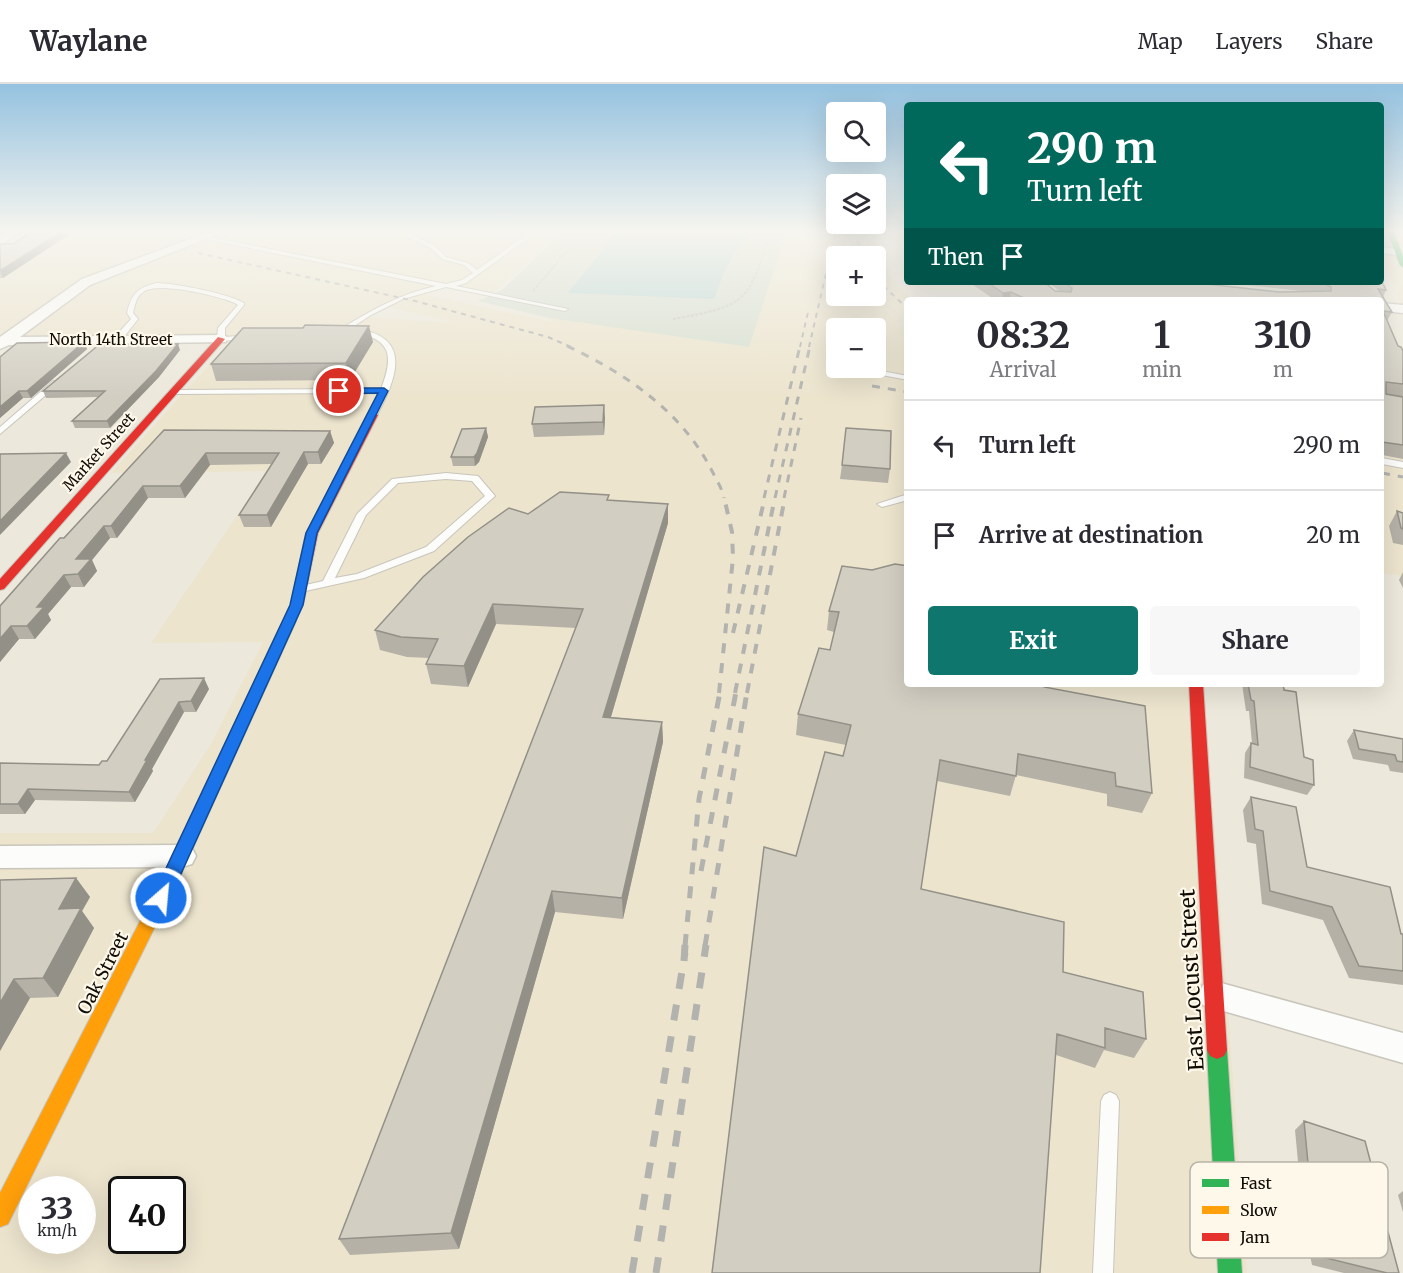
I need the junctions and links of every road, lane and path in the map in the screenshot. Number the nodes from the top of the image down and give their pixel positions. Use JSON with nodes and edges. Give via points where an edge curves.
{"nodes":[{"id":1,"x":83,"y":285,"type":"edge"},
{"id":2,"x":154,"y":285,"type":"edge"},
{"id":3,"x":165,"y":285,"type":"edge"},
{"id":4,"x":448,"y":285,"type":"edge"},
{"id":5,"x":453,"y":285,"type":"edge"},
{"id":6,"x":539,"y":285,"type":"edge"},
{"id":7,"x":748,"y":285,"type":"edge"},
{"id":8,"x":521,"y":298,"type":"junction"},
{"id":9,"x":1384,"y":307,"type":"edge"},
{"id":10,"x":565,"y":309,"type":"dead end"},
{"id":11,"x":1403,"y":309,"type":"edge"},
{"id":12,"x":673,"y":319,"type":"dead end"},
{"id":13,"x":348,"y":328,"type":"junction"},
{"id":14,"x":326,"y":336,"type":"edge"},
{"id":15,"x":260,"y":337,"type":"edge"},
{"id":16,"x":221,"y":339,"type":"junction"},
{"id":17,"x":112,"y":340,"type":"junction"},
{"id":18,"x":2,"y":342,"type":"edge"},
{"id":19,"x":92,"y":352,"type":"edge"},
{"id":20,"x":886,"y":373,"type":"edge"},
{"id":21,"x":65,"y":375,"type":"edge"},
{"id":22,"x":904,"y":377,"type":"edge"},
{"id":23,"x":384,"y":391,"type":"junction"},
{"id":24,"x":175,"y":392,"type":"junction"},
{"id":25,"x":373,"y":415,"type":"joint"},
{"id":26,"x":0,"y":431,"type":"edge"},
{"id":27,"x":1384,"y":461,"type":"edge"},
{"id":28,"x":1403,"y":465,"type":"edge"},
{"id":29,"x":904,"y":498,"type":"edge"},
{"id":30,"x":882,"y":504,"type":"dead end"},
{"id":31,"x":327,"y":583,"type":"junction"},
{"id":32,"x":0,"y":586,"type":"edge"},
{"id":33,"x":300,"y":590,"type":"junction"},
{"id":34,"x":1196,"y":687,"type":"edge"},
{"id":35,"x":182,"y":856,"type":"junction"},
{"id":36,"x":0,"y":857,"type":"edge"},
{"id":37,"x":1214,"y":995,"type":"junction"},
{"id":38,"x":1403,"y":1048,"type":"edge"},
{"id":39,"x":1110,"y":1101,"type":"dead end"},
{"id":40,"x":1224,"y":1162,"type":"edge"},
{"id":41,"x":0,"y":1216,"type":"edge"},
{"id":42,"x":1229,"y":1258,"type":"edge"},
{"id":43,"x":1103,"y":1273,"type":"edge"},
{"id":44,"x":1230,"y":1273,"type":"edge"}],
"edges":[{"from":1,"to":18,"type":"street"},
{"from":2,"to":17,"type":"lane","via":[[143,289],[130,304],[135,320]]},
{"from":3,"to":16,"type":"lane","via":[[242,304],[222,328]]},
{"from":4,"to":13,"type":"lane","via":[[401,298]]},
{"from":5,"to":8,"type":"lane"},
{"from":6,"to":8,"type":"path"},
{"from":7,"to":12,"type":"path","via":[[741,299],[730,306]]},
{"from":8,"to":10,"type":"lane"},
{"from":9,"to":11,"type":"street"},
{"from":13,"to":14,"type":"lane","via":[[338,335]]},
{"from":13,"to":23,"type":"lane","via":[[380,337],[390,350],[393,370]]},
{"from":15,"to":16,"type":"lane"},
{"from":16,"to":17,"type":"street","name":"North 14th Street"},
{"from":16,"to":24,"type":"street","name":"Market Street"},
{"from":17,"to":18,"type":"street","name":"North 14th Street"},
{"from":17,"to":19,"type":"lane"},
{"from":20,"to":22,"type":"lane"},
{"from":21,"to":26,"type":"lane"},
{"from":23,"to":24,"type":"lane"},
{"from":23,"to":25,"type":"lane"},
{"from":24,"to":32,"type":"street","name":"Market Street"},
{"from":25,"to":33,"type":"street","name":"Oak Street","via":[[312,533]]},
{"from":27,"to":28,"type":"lane"},
{"from":29,"to":30,"type":"lane"},
{"from":31,"to":31,"type":"lane","via":[[360,576],[430,549],[490,496],[475,478],[446,476],[395,481],[362,514]]},
{"from":31,"to":33,"type":"lane"},
{"from":33,"to":35,"type":"street","name":"Oak Street","via":[[273,660]]},
{"from":34,"to":37,"type":"street","name":"East Locust Street"},
{"from":35,"to":36,"type":"street"},
{"from":35,"to":41,"type":"street","name":"Oak Street"},
{"from":37,"to":38,"type":"street"},
{"from":37,"to":40,"type":"street","name":"East Locust Street"},
{"from":39,"to":43,"type":"lane"},
{"from":42,"to":44,"type":"street","name":"East Locust Street"}]}
